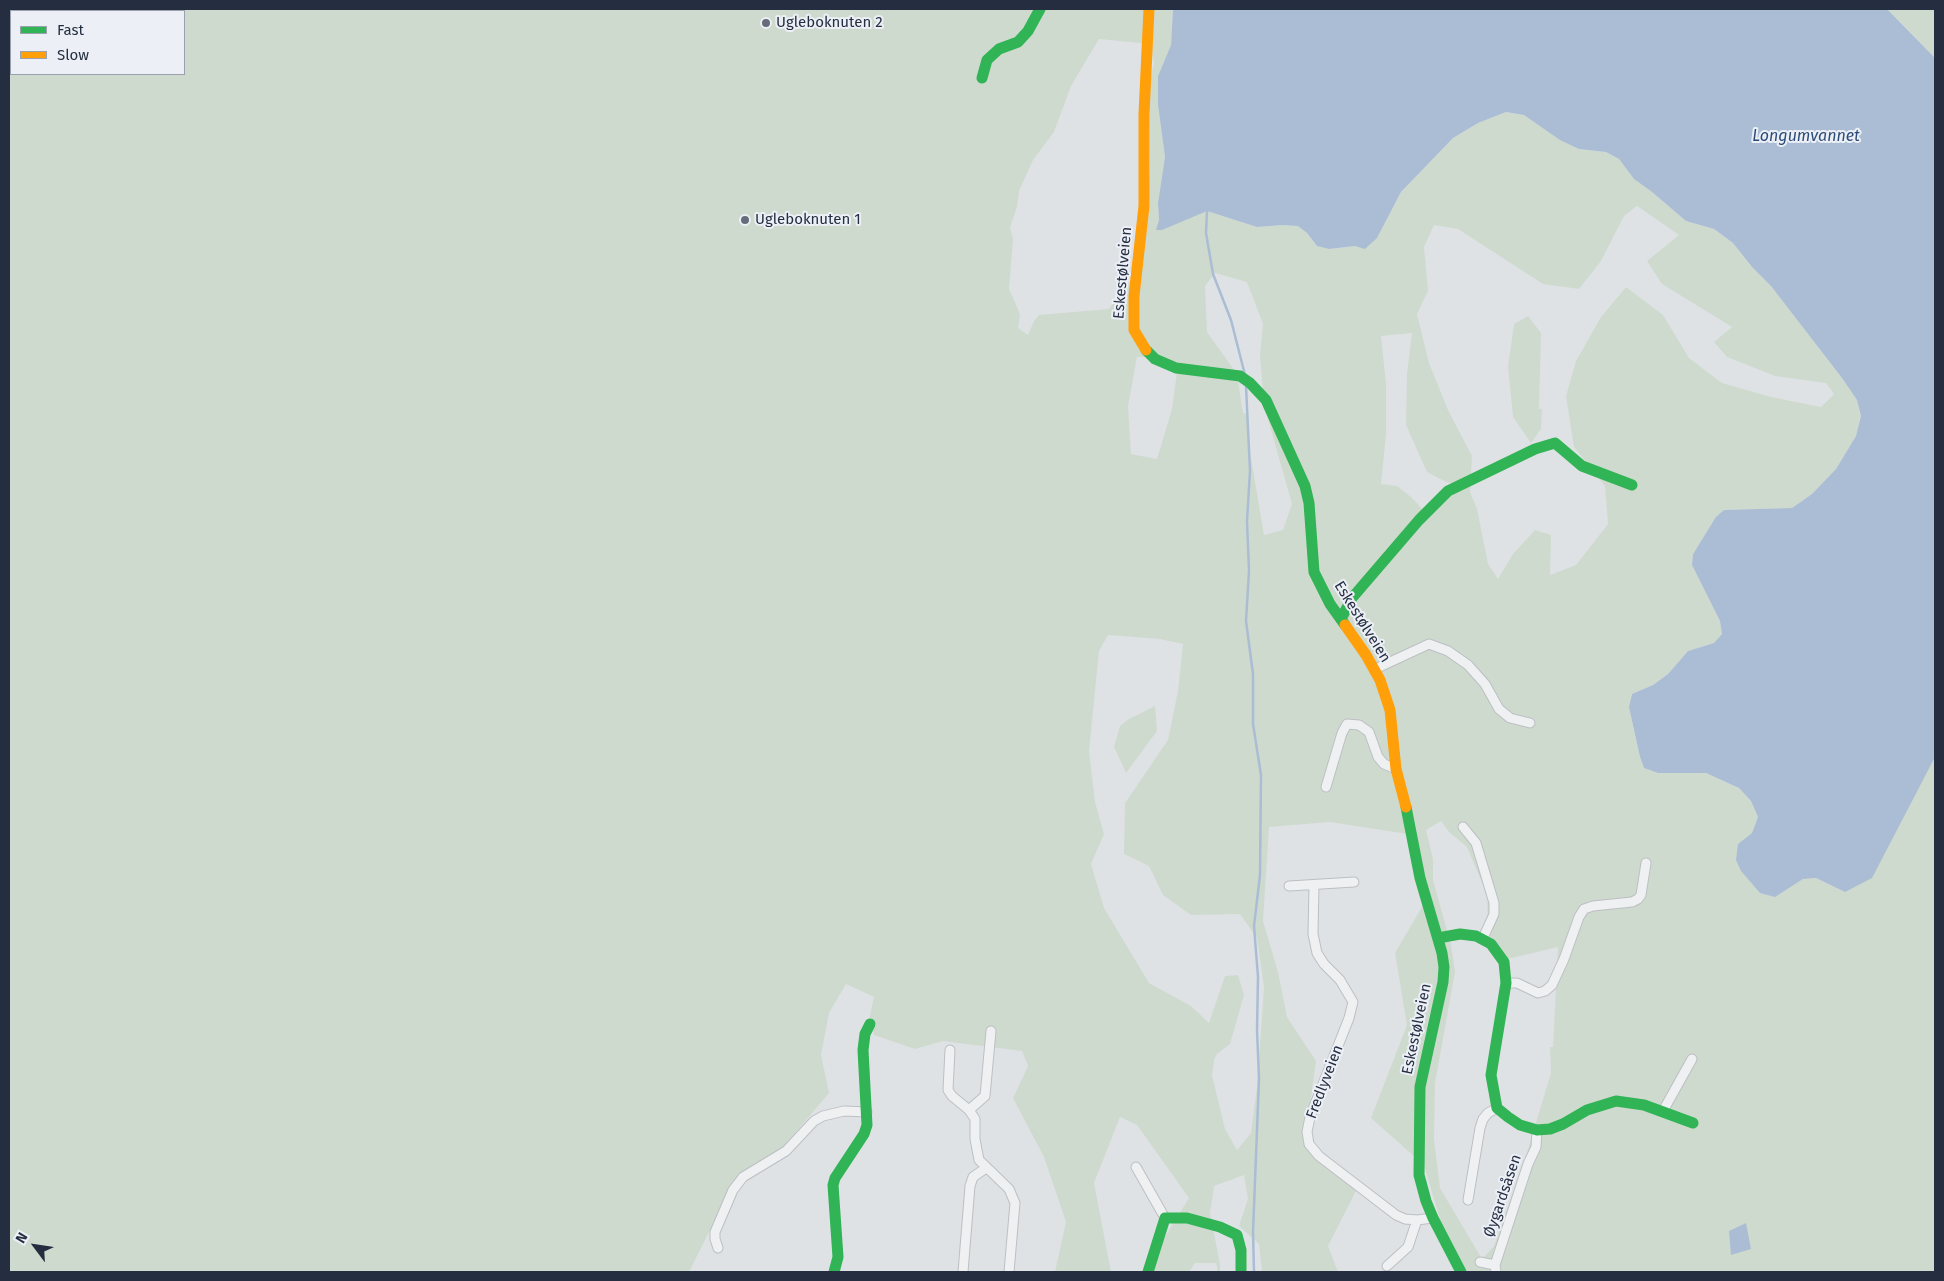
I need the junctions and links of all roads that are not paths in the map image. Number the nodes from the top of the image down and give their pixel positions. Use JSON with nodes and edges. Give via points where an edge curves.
{"nodes":[{"id":1,"x":1040,"y":9,"type":"edge"},
{"id":2,"x":1150,"y":9,"type":"edge"},
{"id":3,"x":982,"y":78,"type":"dead end"},
{"id":4,"x":1632,"y":485,"type":"dead end"},
{"id":5,"x":1341,"y":619,"type":"junction"},
{"id":6,"x":1375,"y":669,"type":"junction"},
{"id":7,"x":1530,"y":723,"type":"dead end"},
{"id":8,"x":1396,"y":768,"type":"junction"},
{"id":9,"x":1326,"y":787,"type":"dead end"},
{"id":10,"x":1463,"y":827,"type":"dead end"},
{"id":11,"x":1646,"y":863,"type":"dead end"},
{"id":12,"x":1354,"y":882,"type":"dead end"},
{"id":13,"x":1314,"y":885,"type":"junction"},
{"id":14,"x":1289,"y":886,"type":"dead end"},
{"id":15,"x":1438,"y":938,"type":"junction"},
{"id":16,"x":1484,"y":938,"type":"junction"},
{"id":17,"x":1506,"y":983,"type":"junction"},
{"id":18,"x":870,"y":1024,"type":"dead end"},
{"id":19,"x":990,"y":1031,"type":"dead end"},
{"id":20,"x":950,"y":1050,"type":"dead end"},
{"id":21,"x":1692,"y":1059,"type":"dead end"},
{"id":22,"x":1497,"y":1108,"type":"junction"},
{"id":23,"x":969,"y":1110,"type":"junction"},
{"id":24,"x":1663,"y":1111,"type":"junction"},
{"id":25,"x":867,"y":1112,"type":"junction"},
{"id":26,"x":1693,"y":1123,"type":"dead end"},
{"id":27,"x":1537,"y":1130,"type":"junction"},
{"id":28,"x":1136,"y":1167,"type":"dead end"},
{"id":29,"x":986,"y":1168,"type":"junction"},
{"id":30,"x":1468,"y":1200,"type":"dead end"},
{"id":31,"x":1165,"y":1218,"type":"junction"},
{"id":32,"x":1433,"y":1218,"type":"junction"},
{"id":33,"x":1417,"y":1220,"type":"junction"},
{"id":34,"x":718,"y":1248,"type":"dead end"},
{"id":35,"x":1480,"y":1262,"type":"dead end"},
{"id":36,"x":1387,"y":1266,"type":"dead end"},
{"id":37,"x":1496,"y":1269,"type":"edge"},
{"id":38,"x":834,"y":1272,"type":"edge"},
{"id":39,"x":963,"y":1272,"type":"edge"},
{"id":40,"x":1009,"y":1272,"type":"edge"},
{"id":41,"x":1148,"y":1272,"type":"edge"},
{"id":42,"x":1240,"y":1272,"type":"edge"},
{"id":43,"x":1461,"y":1272,"type":"edge"}],
"edges":[{"from":1,"to":3,"type":"main road","via":[[1018,42],[999,49],[987,60]]},
{"from":2,"to":5,"type":"main road","name":"Eskestølveien","via":[[1144,114],[1144,206],[1132,318],[1134,330],[1147,352],[1166,364],[1240,376],[1266,400],[1305,486],[1314,572]]},
{"from":4,"to":5,"type":"main road","via":[[1582,466],[1555,444],[1535,449],[1448,491],[1352,598]]},
{"from":5,"to":6,"type":"main road","name":"Eskestølveien"},
{"from":6,"to":7,"type":"street","via":[[1429,644],[1448,651],[1468,665],[1485,684],[1499,709],[1510,718]]},
{"from":6,"to":8,"type":"main road","name":"Eskestølveien","via":[[1390,710]]},
{"from":8,"to":9,"type":"street","via":[[1384,764],[1378,757],[1368,732],[1359,725],[1347,724]]},
{"from":8,"to":15,"type":"main road","name":"Eskestølveien","via":[[1410,820],[1420,878]]},
{"from":10,"to":16,"type":"street","via":[[1476,843],[1494,903],[1494,914]]},
{"from":11,"to":17,"type":"street","via":[[1638,899],[1584,909],[1552,985],[1545,991],[1538,993],[1517,983]]},
{"from":12,"to":13,"type":"street"},
{"from":13,"to":14,"type":"street"},
{"from":13,"to":33,"type":"street","name":"Fredlyveien","via":[[1316,953],[1340,980],[1353,1002],[1310,1117],[1309,1144],[1319,1156],[1396,1215]]},
{"from":15,"to":16,"type":"main road","via":[[1460,934]]},
{"from":15,"to":32,"type":"main road","name":"Eskestølveien","via":[[1443,982],[1418,1108],[1419,1175]]},
{"from":16,"to":17,"type":"main road","via":[[1504,962]]},
{"from":17,"to":22,"type":"main road","via":[[1491,1075]]},
{"from":18,"to":25,"type":"main road","via":[[863,1050]]},
{"from":19,"to":23,"type":"street","via":[[985,1096]]},
{"from":20,"to":23,"type":"street","via":[[948,1090]]},
{"from":21,"to":24,"type":"street"},
{"from":22,"to":27,"type":"main road","via":[[1520,1125]]},
{"from":22,"to":30,"type":"street","via":[[1488,1113],[1480,1128]]},
{"from":23,"to":29,"type":"street","via":[[975,1119],[976,1152]]},
{"from":24,"to":26,"type":"main road"},
{"from":24,"to":27,"type":"main road","via":[[1616,1101],[1587,1110],[1550,1129]]},
{"from":25,"to":34,"type":"street","via":[[844,1111],[823,1116],[786,1151],[743,1177],[733,1190],[715,1232]]},
{"from":25,"to":38,"type":"main road","via":[[864,1134],[833,1185],[838,1257]]},
{"from":27,"to":37,"type":"street","name":"Øygardsåsen","via":[[1536,1147]]},
{"from":28,"to":31,"type":"street"},
{"from":29,"to":39,"type":"street","via":[[973,1177],[970,1186]]},
{"from":29,"to":40,"type":"street","via":[[1009,1189],[1015,1203]]},
{"from":31,"to":41,"type":"main road"},
{"from":31,"to":42,"type":"main road","via":[[1187,1218],[1220,1227],[1237,1236],[1241,1250]]},
{"from":32,"to":33,"type":"street","name":"Fredlyveien"},
{"from":32,"to":43,"type":"main road","name":"Eskestølveien"},
{"from":33,"to":36,"type":"street","via":[[1408,1247]]},
{"from":35,"to":37,"type":"street"}]}
